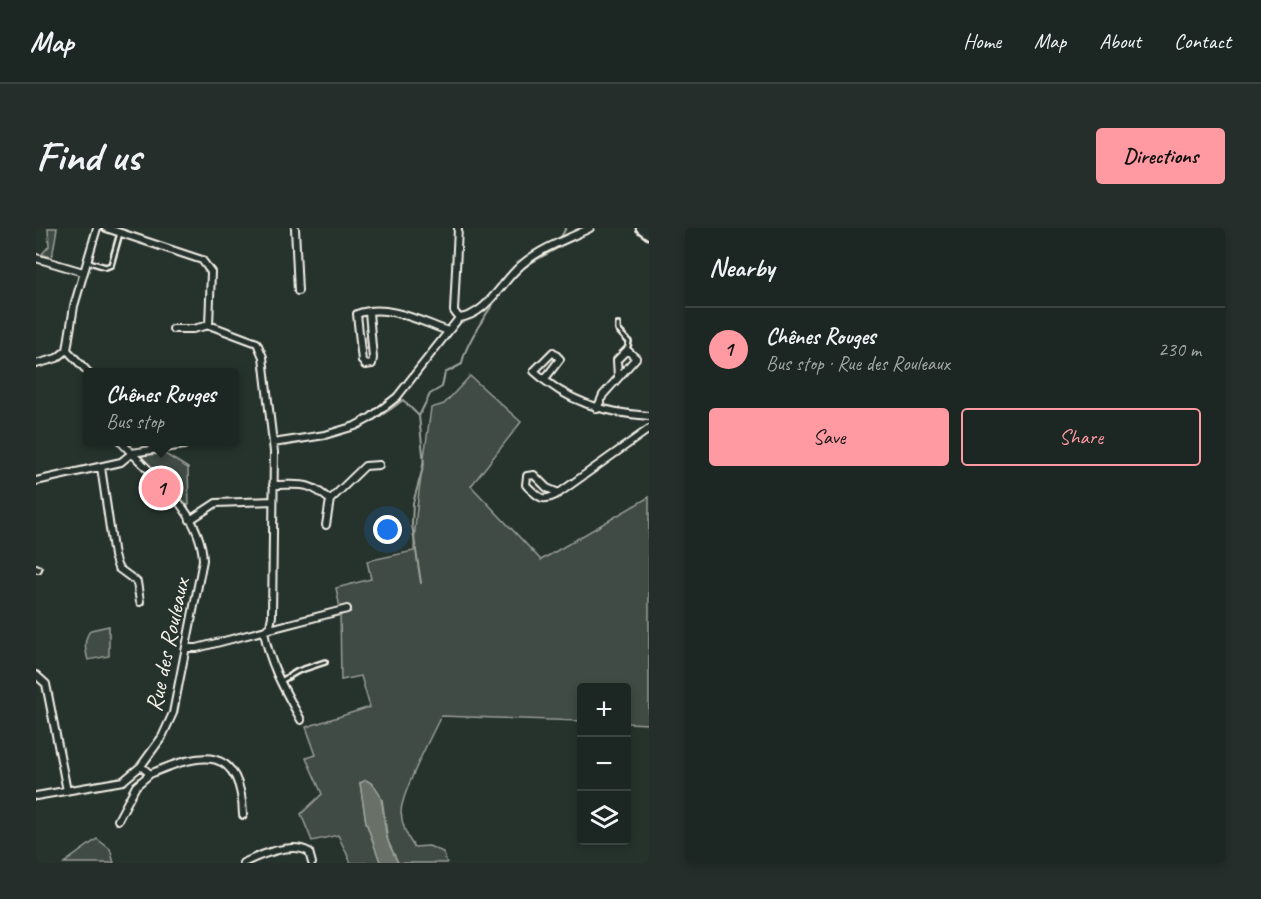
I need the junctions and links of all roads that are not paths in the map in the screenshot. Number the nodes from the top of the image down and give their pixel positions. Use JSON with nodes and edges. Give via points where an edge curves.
{"nodes":[{"id":1,"x":97,"y":228,"type":"edge"},
{"id":2,"x":106,"y":228,"type":"edge"},
{"id":3,"x":295,"y":228,"type":"edge"},
{"id":4,"x":458,"y":228,"type":"edge"},
{"id":5,"x":590,"y":228,"type":"edge"},
{"id":6,"x":641,"y":228,"type":"edge"},
{"id":7,"x":120,"y":233,"type":"junction"},
{"id":8,"x":649,"y":234,"type":"edge"},
{"id":9,"x":36,"y":258,"type":"edge"},
{"id":10,"x":87,"y":261,"type":"junction"},
{"id":11,"x":83,"y":272,"type":"junction"},
{"id":12,"x":298,"y":291,"type":"dead end"},
{"id":13,"x":369,"y":312,"type":"junction"},
{"id":14,"x":459,"y":318,"type":"junction"},
{"id":15,"x":209,"y":325,"type":"junction"},
{"id":16,"x":618,"y":325,"type":"dead end"},
{"id":17,"x":173,"y":329,"type":"dead end"},
{"id":18,"x":448,"y":331,"type":"junction"},
{"id":19,"x":67,"y":350,"type":"junction"},
{"id":20,"x":627,"y":350,"type":"junction"},
{"id":21,"x":36,"y":364,"type":"edge"},
{"id":22,"x":84,"y":368,"type":"edge"},
{"id":23,"x":618,"y":377,"type":"junction"},
{"id":24,"x":544,"y":380,"type":"junction"},
{"id":25,"x":597,"y":409,"type":"junction"},
{"id":26,"x":647,"y":416,"type":"edge"},
{"id":27,"x":648,"y":429,"type":"edge"},
{"id":28,"x":273,"y":443,"type":"junction"},
{"id":29,"x":126,"y":446,"type":"edge"},
{"id":30,"x":178,"y":446,"type":"edge"},
{"id":31,"x":132,"y":453,"type":"junction"},
{"id":32,"x":379,"y":465,"type":"dead end"},
{"id":33,"x":101,"y":467,"type":"junction"},
{"id":34,"x":36,"y":482,"type":"edge"},
{"id":35,"x":273,"y":485,"type":"junction"},
{"id":36,"x":560,"y":493,"type":"junction"},
{"id":37,"x":330,"y":500,"type":"junction"},
{"id":38,"x":273,"y":501,"type":"junction"},
{"id":39,"x":190,"y":520,"type":"junction"},
{"id":40,"x":326,"y":525,"type":"dead end"},
{"id":41,"x":140,"y":602,"type":"dead end"},
{"id":42,"x":347,"y":609,"type":"dead end"},
{"id":43,"x":264,"y":631,"type":"junction"},
{"id":44,"x":186,"y":648,"type":"junction"},
{"id":45,"x":325,"y":662,"type":"dead end"},
{"id":46,"x":36,"y":675,"type":"edge"},
{"id":47,"x":280,"y":681,"type":"junction"},
{"id":48,"x":301,"y":720,"type":"dead end"},
{"id":49,"x":141,"y":766,"type":"junction"},
{"id":50,"x":150,"y":774,"type":"junction"},
{"id":51,"x":67,"y":790,"type":"junction"},
{"id":52,"x":36,"y":796,"type":"edge"},
{"id":53,"x":243,"y":815,"type":"dead end"},
{"id":54,"x":118,"y":820,"type":"dead end"},
{"id":55,"x":243,"y":863,"type":"edge"},
{"id":56,"x":312,"y":863,"type":"edge"}],
"edges":[{"from":1,"to":10,"type":"street"},
{"from":2,"to":7,"type":"street"},
{"from":3,"to":12,"type":"street"},
{"from":4,"to":14,"type":"street","via":[[454,311]]},
{"from":5,"to":14,"type":"street","via":[[531,258],[479,309]]},
{"from":6,"to":8,"type":"street"},
{"from":7,"to":10,"type":"lane","via":[[111,265]]},
{"from":7,"to":15,"type":"street","via":[[208,264]]},
{"from":9,"to":11,"type":"street"},
{"from":10,"to":11,"type":"street"},
{"from":11,"to":19,"type":"street"},
{"from":13,"to":13,"type":"street","via":[[357,314],[365,365],[372,364],[373,358]]},
{"from":13,"to":18,"type":"street","via":[[401,314]]},
{"from":14,"to":18,"type":"street"},
{"from":15,"to":17,"type":"street"},
{"from":15,"to":28,"type":"street","via":[[257,343],[263,357]]},
{"from":16,"to":20,"type":"lane","via":[[629,342]]},
{"from":18,"to":28,"type":"street","via":[[397,397],[370,418],[325,435]]},
{"from":19,"to":21,"type":"street","via":[[57,358]]},
{"from":19,"to":22,"type":"street"},
{"from":20,"to":23,"type":"street","via":[[617,360]]},
{"from":20,"to":23,"type":"street","via":[[636,358]]},
{"from":23,"to":25,"type":"street","via":[[603,394]]},
{"from":24,"to":24,"type":"street","via":[[534,371],[553,352],[560,359]]},
{"from":24,"to":25,"type":"street"},
{"from":25,"to":26,"type":"street"},
{"from":26,"to":27,"type":"street"},
{"from":27,"to":36,"type":"street"},
{"from":28,"to":35,"type":"street"},
{"from":29,"to":31,"type":"street","name":"Rue des Rouleaux"},
{"from":30,"to":31,"type":"street"},
{"from":31,"to":33,"type":"street","via":[[121,462]]},
{"from":31,"to":39,"type":"street","name":"Rue des Rouleaux","via":[[168,489]]},
{"from":32,"to":37,"type":"street","via":[[365,466]]},
{"from":33,"to":34,"type":"street"},
{"from":33,"to":41,"type":"street","via":[[114,556],[118,568],[137,582]]},
{"from":35,"to":37,"type":"street","via":[[312,486]]},
{"from":35,"to":38,"type":"street"},
{"from":36,"to":36,"type":"street","via":[[547,488],[534,475],[527,476],[526,485],[540,499],[548,500]]},
{"from":37,"to":40,"type":"street"},
{"from":38,"to":39,"type":"street","via":[[216,503]]},
{"from":38,"to":43,"type":"street","via":[[272,616]]},
{"from":39,"to":44,"type":"street","name":"Rue des Rouleaux","via":[[199,535],[203,560]]},
{"from":42,"to":43,"type":"street"},
{"from":43,"to":44,"type":"street"},
{"from":43,"to":47,"type":"street"},
{"from":44,"to":49,"type":"street","name":"Rue des Rouleaux","via":[[168,727]]},
{"from":45,"to":47,"type":"lane"},
{"from":46,"to":51,"type":"street","via":[[46,684]]},
{"from":47,"to":48,"type":"street"},
{"from":49,"to":50,"type":"street"},
{"from":49,"to":51,"type":"street","name":"Rue des Rouleaux","via":[[123,781]]},
{"from":50,"to":53,"type":"street","via":[[194,758],[223,760],[243,794]]},
{"from":50,"to":54,"type":"street","via":[[136,786]]},
{"from":51,"to":52,"type":"street","name":"Rue des Rouleaux"},
{"from":55,"to":56,"type":"street","via":[[260,855],[300,848],[309,852]]}]}
